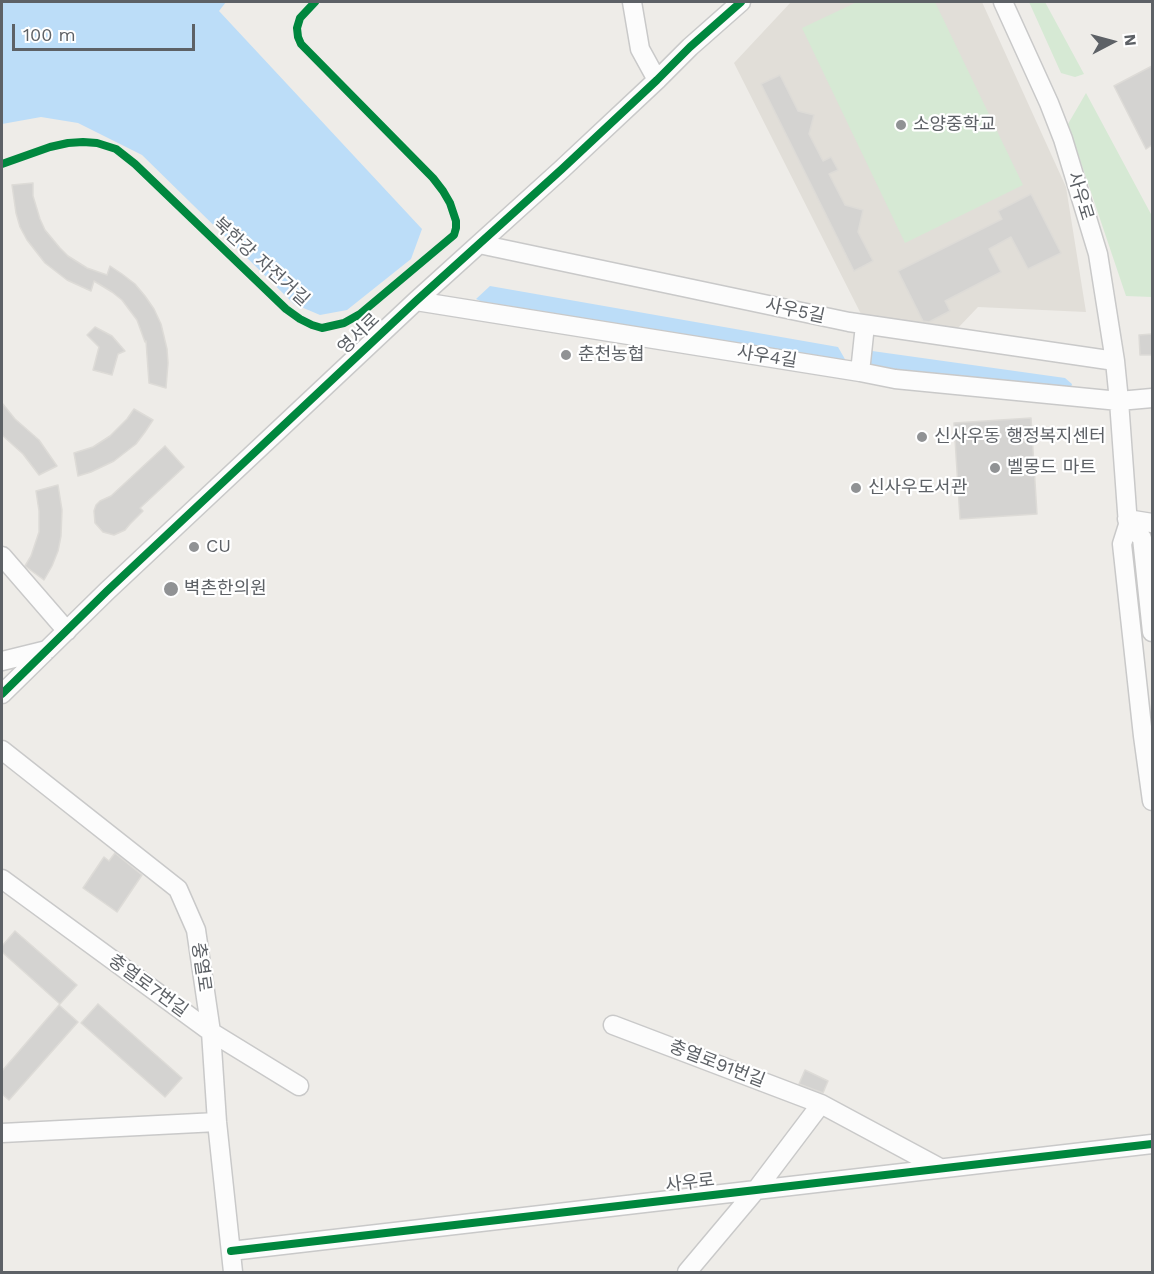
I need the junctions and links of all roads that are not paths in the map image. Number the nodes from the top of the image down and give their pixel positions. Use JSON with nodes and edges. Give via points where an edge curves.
{"nodes":[{"id":1,"x":632,"y":2,"type":"edge"},
{"id":2,"x":741,"y":2,"type":"edge"},
{"id":3,"x":1003,"y":2,"type":"edge"},
{"id":4,"x":657,"y":81,"type":"junction"},
{"id":5,"x":479,"y":243,"type":"junction"},
{"id":6,"x":416,"y":301,"type":"junction"},
{"id":7,"x":865,"y":325,"type":"junction"},
{"id":8,"x":1115,"y":361,"type":"junction"},
{"id":9,"x":860,"y":372,"type":"junction"},
{"id":10,"x":1152,"y":398,"type":"edge"},
{"id":11,"x":1119,"y":402,"type":"junction"},
{"id":12,"x":1128,"y":522,"type":"junction"},
{"id":13,"x":1152,"y":523,"type":"edge"},
{"id":14,"x":2,"y":557,"type":"edge"},
{"id":15,"x":67,"y":631,"type":"junction"},
{"id":16,"x":1152,"y":632,"type":"edge"},
{"id":17,"x":47,"y":650,"type":"junction"},
{"id":18,"x":2,"y":661,"type":"edge"},
{"id":19,"x":2,"y":694,"type":"edge"},
{"id":20,"x":2,"y":750,"type":"edge"},
{"id":21,"x":1152,"y":801,"type":"edge"},
{"id":22,"x":2,"y":879,"type":"edge"},
{"id":23,"x":613,"y":1025,"type":"dead end"},
{"id":24,"x":211,"y":1032,"type":"junction"},
{"id":25,"x":299,"y":1086,"type":"dead end"},
{"id":26,"x":820,"y":1104,"type":"junction"},
{"id":27,"x":217,"y":1122,"type":"junction"},
{"id":28,"x":2,"y":1133,"type":"edge"},
{"id":29,"x":1152,"y":1144,"type":"edge"},
{"id":30,"x":940,"y":1168,"type":"junction"},
{"id":31,"x":756,"y":1190,"type":"junction"},
{"id":32,"x":231,"y":1251,"type":"junction"},
{"id":33,"x":234,"y":1272,"type":"edge"},
{"id":34,"x":687,"y":1272,"type":"edge"}],
"edges":[{"from":1,"to":4,"type":"street","via":[[640,49]]},
{"from":2,"to":4,"type":"street","name":"영서로"},
{"from":3,"to":8,"type":"street","name":"사우로","via":[[1063,139],[1098,254]]},
{"from":4,"to":5,"type":"street","name":"영서로"},
{"from":5,"to":6,"type":"street","name":"영서로"},
{"from":5,"to":7,"type":"street","name":"사우5길"},
{"from":6,"to":9,"type":"street","name":"사우4길"},
{"from":6,"to":15,"type":"street","name":"영서로"},
{"from":7,"to":8,"type":"street","name":"사우5길"},
{"from":7,"to":9,"type":"street"},
{"from":8,"to":11,"type":"street","name":"사우로"},
{"from":9,"to":11,"type":"street","name":"사우4길"},
{"from":10,"to":11,"type":"street"},
{"from":11,"to":12,"type":"street","name":"사우로"},
{"from":12,"to":13,"type":"street"},
{"from":12,"to":16,"type":"street","name":"사우로","via":[[1142,538]]},
{"from":12,"to":21,"type":"street","name":"사우로","via":[[1122,544]]},
{"from":14,"to":15,"type":"street"},
{"from":15,"to":17,"type":"street","name":"영서로"},
{"from":17,"to":18,"type":"street"},
{"from":17,"to":19,"type":"street","name":"영서로"},
{"from":20,"to":24,"type":"street","name":"충열로","via":[[178,889],[196,930]]},
{"from":22,"to":24,"type":"street","name":"충열로7번길"},
{"from":23,"to":26,"type":"street","name":"충열로91번길"},
{"from":24,"to":25,"type":"street","name":"충열로7번길"},
{"from":24,"to":27,"type":"street","name":"충열로"},
{"from":26,"to":30,"type":"street","name":"충열로91번길"},
{"from":26,"to":31,"type":"street"},
{"from":27,"to":28,"type":"street"},
{"from":27,"to":32,"type":"street","name":"충열로"},
{"from":29,"to":30,"type":"street","name":"사우로"},
{"from":30,"to":31,"type":"street","name":"사우로"},
{"from":31,"to":32,"type":"street","name":"사우로"},
{"from":31,"to":34,"type":"street"},
{"from":32,"to":33,"type":"street","name":"충열로"}]}
